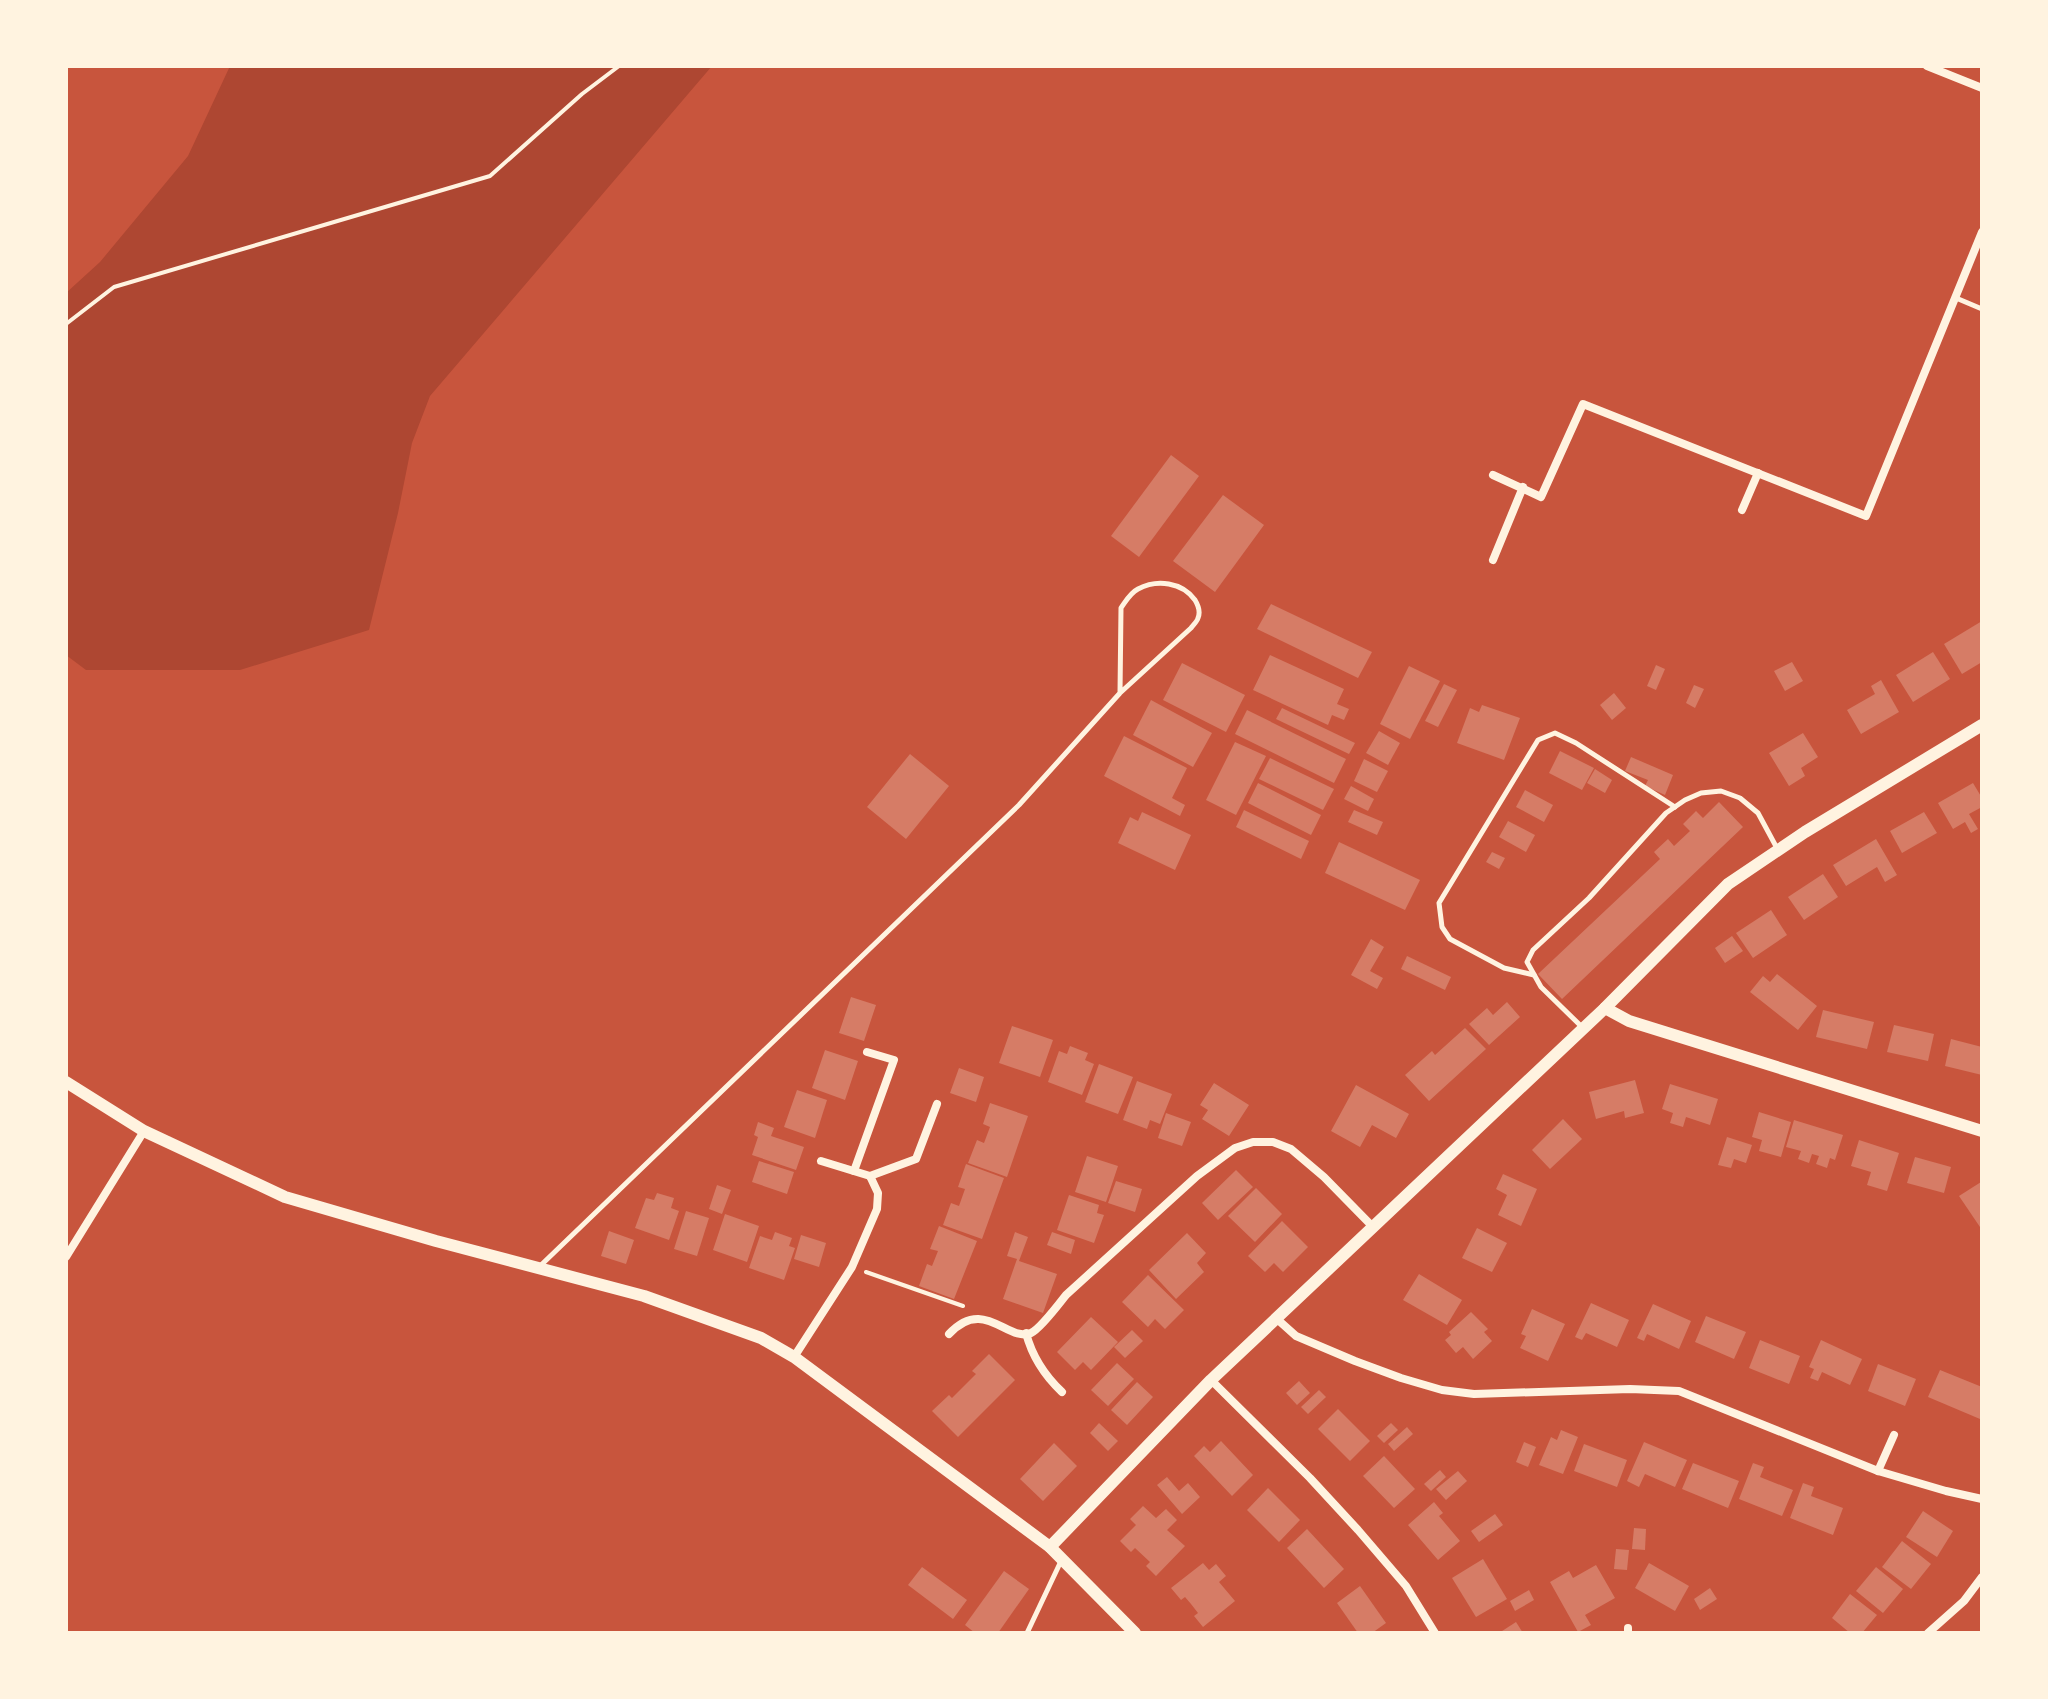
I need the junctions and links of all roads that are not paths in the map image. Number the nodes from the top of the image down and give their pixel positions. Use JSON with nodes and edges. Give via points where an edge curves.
{"nodes":[{"id":1,"x":1927,"y":66,"type":"edge"},
{"id":2,"x":1982,"y":88,"type":"edge"},
{"id":3,"x":1982,"y":232,"type":"edge"},
{"id":4,"x":1955,"y":298,"type":"junction"},
{"id":5,"x":1982,"y":309,"type":"edge"},
{"id":6,"x":1758,"y":473,"type":"junction"},
{"id":7,"x":1493,"y":475,"type":"dead end"},
{"id":8,"x":1523,"y":487,"type":"junction"},
{"id":9,"x":1742,"y":510,"type":"dead end"},
{"id":10,"x":1493,"y":560,"type":"dead end"},
{"id":11,"x":1120,"y":693,"type":"junction"},
{"id":12,"x":1982,"y":725,"type":"edge"},
{"id":13,"x":1675,"y":807,"type":"junction"},
{"id":14,"x":1778,"y":850,"type":"junction"},
{"id":15,"x":1534,"y":975,"type":"junction"},
{"id":16,"x":1605,"y":1008,"type":"junction"},
{"id":17,"x":1583,"y":1028,"type":"junction"},
{"id":18,"x":867,"y":1052,"type":"dead end"},
{"id":19,"x":66,"y":1082,"type":"edge"},
{"id":20,"x":937,"y":1104,"type":"dead end"},
{"id":21,"x":144,"y":1131,"type":"junction"},
{"id":22,"x":1982,"y":1131,"type":"edge"},
{"id":23,"x":821,"y":1161,"type":"dead end"},
{"id":24,"x":854,"y":1171,"type":"junction"},
{"id":25,"x":870,"y":1176,"type":"junction"},
{"id":26,"x":1374,"y":1228,"type":"junction"},
{"id":27,"x":66,"y":1257,"type":"edge"},
{"id":28,"x":538,"y":1268,"type":"junction"},
{"id":29,"x":1277,"y":1319,"type":"junction"},
{"id":30,"x":1026,"y":1333,"type":"junction"},
{"id":31,"x":949,"y":1334,"type":"dead end"},
{"id":32,"x":794,"y":1357,"type":"junction"},
{"id":33,"x":1211,"y":1380,"type":"junction"},
{"id":34,"x":1062,"y":1392,"type":"dead end"},
{"id":35,"x":1894,"y":1435,"type":"dead end"},
{"id":36,"x":1878,"y":1471,"type":"junction"},
{"id":37,"x":1982,"y":1499,"type":"edge"},
{"id":38,"x":1050,"y":1547,"type":"junction"},
{"id":39,"x":1063,"y":1558,"type":"junction"},
{"id":40,"x":1982,"y":1577,"type":"edge"},
{"id":41,"x":1027,"y":1633,"type":"edge"},
{"id":42,"x":1135,"y":1633,"type":"edge"},
{"id":43,"x":1435,"y":1633,"type":"edge"},
{"id":44,"x":1928,"y":1633,"type":"edge"}],
"edges":[{"from":1,"to":2,"type":"street"},
{"from":3,"to":4,"type":"street"},
{"from":4,"to":5,"type":"lane"},
{"from":4,"to":6,"type":"street","via":[[1866,516]]},
{"from":6,"to":8,"type":"street","via":[[1583,404],[1541,497]]},
{"from":6,"to":9,"type":"street"},
{"from":7,"to":8,"type":"street"},
{"from":8,"to":10,"type":"street"},
{"from":11,"to":11,"type":"lane","via":[[1198,618],[1199,606],[1175,584],[1135,590],[1121,608]]},
{"from":11,"to":28,"type":"lane","via":[[1019,805]]},
{"from":12,"to":14,"type":"street"},
{"from":13,"to":14,"type":"lane","via":[[1701,793],[1721,791],[1740,798],[1758,813]]},
{"from":13,"to":15,"type":"lane","via":[[1533,950],[1527,962]]},
{"from":13,"to":15,"type":"lane","via":[[1576,743],[1555,733],[1538,740],[1439,903],[1442,927],[1450,939],[1504,968]]},
{"from":14,"to":16,"type":"street","via":[[1728,884]]},
{"from":15,"to":17,"type":"lane"},
{"from":16,"to":17,"type":"street"},
{"from":16,"to":22,"type":"street","via":[[1629,1021]]},
{"from":17,"to":26,"type":"street"},
{"from":18,"to":24,"type":"street","via":[[894,1060]]},
{"from":19,"to":21,"type":"street"},
{"from":20,"to":25,"type":"street","via":[[916,1159]]},
{"from":21,"to":27,"type":"street"},
{"from":21,"to":28,"type":"street","via":[[285,1197]]},
{"from":23,"to":24,"type":"street"},
{"from":24,"to":25,"type":"street"},
{"from":25,"to":32,"type":"street","via":[[878,1193],[877,1209],[852,1267]]},
{"from":26,"to":29,"type":"street"},
{"from":26,"to":30,"type":"street","via":[[1291,1149],[1273,1142],[1243,1145],[1197,1176]]},
{"from":28,"to":32,"type":"street","via":[[644,1296],[761,1338]]},
{"from":29,"to":33,"type":"street"},
{"from":29,"to":36,"type":"street","via":[[1296,1336],[1442,1390],[1679,1391]]},
{"from":30,"to":31,"type":"street","via":[[970,1319]]},
{"from":30,"to":34,"type":"street","via":[[1030,1350]]},
{"from":32,"to":38,"type":"street"},
{"from":33,"to":38,"type":"street"},
{"from":33,"to":43,"type":"street","via":[[1358,1530],[1406,1586]]},
{"from":35,"to":36,"type":"street"},
{"from":36,"to":37,"type":"street"},
{"from":38,"to":39,"type":"street"},
{"from":39,"to":41,"type":"lane"},
{"from":39,"to":42,"type":"street"},
{"from":40,"to":44,"type":"street"}]}
